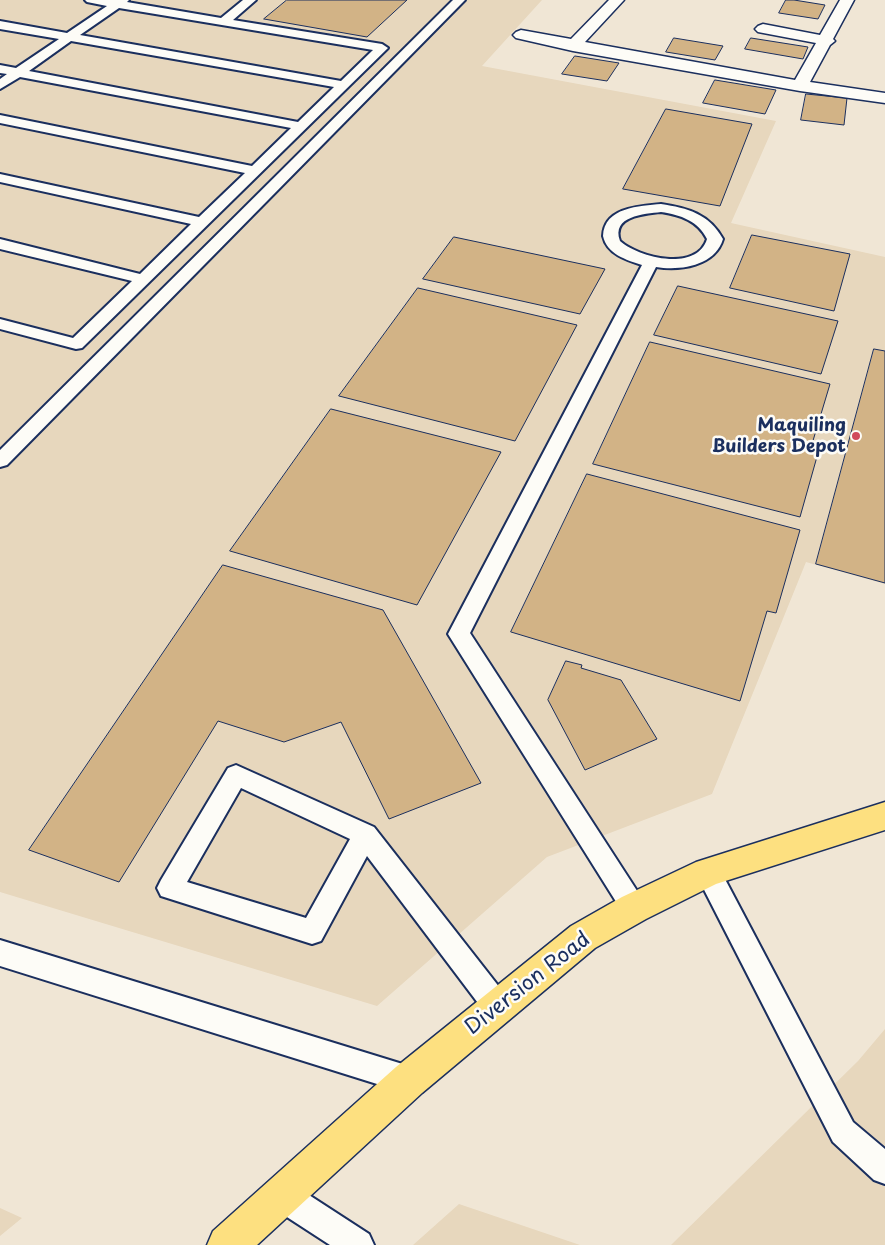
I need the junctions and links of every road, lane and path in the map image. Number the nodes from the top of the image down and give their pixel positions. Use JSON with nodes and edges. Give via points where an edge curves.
{"nodes":[{"id":1,"x":91,"y":0,"type":"edge"},
{"id":2,"x":250,"y":0,"type":"edge"},
{"id":3,"x":459,"y":0,"type":"edge"},
{"id":4,"x":617,"y":0,"type":"edge"},
{"id":5,"x":827,"y":0,"type":"edge"},
{"id":6,"x":847,"y":1,"type":"edge"},
{"id":7,"x":120,"y":2,"type":"edge"},
{"id":8,"x":223,"y":22,"type":"junction"},
{"id":9,"x":0,"y":25,"type":"edge"},
{"id":10,"x":763,"y":29,"type":"dead end"},
{"id":11,"x":521,"y":35,"type":"dead end"},
{"id":12,"x":422,"y":37,"type":"junction"},
{"id":13,"x":68,"y":38,"type":"junction"},
{"id":14,"x":827,"y":41,"type":"junction"},
{"id":15,"x":390,"y":46,"type":"junction"},
{"id":16,"x":574,"y":46,"type":"junction"},
{"id":17,"x":0,"y":69,"type":"edge"},
{"id":18,"x":19,"y":72,"type":"junction"},
{"id":19,"x":344,"y":84,"type":"junction"},
{"id":20,"x":0,"y":85,"type":"edge"},
{"id":21,"x":800,"y":86,"type":"junction"},
{"id":22,"x":885,"y":98,"type":"edge"},
{"id":23,"x":0,"y":119,"type":"edge"},
{"id":24,"x":301,"y":126,"type":"junction"},
{"id":25,"x":255,"y":171,"type":"junction"},
{"id":26,"x":0,"y":178,"type":"edge"},
{"id":27,"x":202,"y":222,"type":"junction"},
{"id":28,"x":0,"y":244,"type":"edge"},
{"id":29,"x":651,"y":262,"type":"junction"},
{"id":30,"x":143,"y":279,"type":"junction"},
{"id":31,"x":0,"y":324,"type":"edge"},
{"id":32,"x":0,"y":461,"type":"edge"},
{"id":33,"x":885,"y":816,"type":"edge"},
{"id":34,"x":365,"y":835,"type":"junction"},
{"id":35,"x":708,"y":872,"type":"junction"},
{"id":36,"x":634,"y":908,"type":"junction"},
{"id":37,"x":0,"y":953,"type":"edge"},
{"id":38,"x":497,"y":1006,"type":"junction"},
{"id":39,"x":409,"y":1080,"type":"junction"},
{"id":40,"x":885,"y":1169,"type":"edge"},
{"id":41,"x":281,"y":1195,"type":"junction"},
{"id":42,"x":227,"y":1245,"type":"edge"},
{"id":43,"x":358,"y":1245,"type":"edge"}],
"edges":[{"from":1,"to":7,"type":"lane"},
{"from":2,"to":8,"type":"lane"},
{"from":3,"to":12,"type":"lane"},
{"from":4,"to":16,"type":"street"},
{"from":5,"to":6,"type":"street"},
{"from":6,"to":14,"type":"street"},
{"from":7,"to":8,"type":"lane"},
{"from":7,"to":13,"type":"lane"},
{"from":8,"to":15,"type":"lane"},
{"from":9,"to":13,"type":"lane"},
{"from":10,"to":14,"type":"street"},
{"from":11,"to":16,"type":"street"},
{"from":12,"to":15,"type":"lane"},
{"from":12,"to":32,"type":"lane"},
{"from":13,"to":18,"type":"lane"},
{"from":13,"to":19,"type":"lane"},
{"from":14,"to":21,"type":"street"},
{"from":15,"to":19,"type":"lane"},
{"from":16,"to":21,"type":"street"},
{"from":17,"to":18,"type":"lane"},
{"from":18,"to":20,"type":"lane"},
{"from":18,"to":24,"type":"lane"},
{"from":19,"to":24,"type":"lane"},
{"from":21,"to":22,"type":"street"},
{"from":23,"to":25,"type":"lane"},
{"from":24,"to":25,"type":"lane"},
{"from":25,"to":27,"type":"lane"},
{"from":26,"to":27,"type":"lane"},
{"from":27,"to":30,"type":"lane"},
{"from":28,"to":30,"type":"lane"},
{"from":29,"to":29,"type":"lane","via":[[683,263],[697,259],[711,249],[715,239],[710,228],[701,220],[675,210],[661,208],[625,214],[612,224],[610,234],[614,244],[624,253]]},
{"from":29,"to":36,"type":"lane","via":[[460,634]]},
{"from":30,"to":31,"type":"lane","via":[[76,344]]},
{"from":33,"to":35,"type":"highway","name":"Diversion Road"},
{"from":34,"to":34,"type":"lane","via":[[236,775],[170,888],[312,932]]},
{"from":34,"to":38,"type":"lane"},
{"from":35,"to":36,"type":"highway","name":"Diversion Road"},
{"from":35,"to":40,"type":"lane","via":[[843,1132]]},
{"from":36,"to":38,"type":"highway","name":"Diversion Road","via":[[583,937]]},
{"from":37,"to":39,"type":"lane"},
{"from":38,"to":39,"type":"highway","name":"Diversion Road"},
{"from":39,"to":41,"type":"highway","name":"Diversion Road"},
{"from":41,"to":42,"type":"highway","name":"Diversion Road"},
{"from":41,"to":43,"type":"lane"}]}
